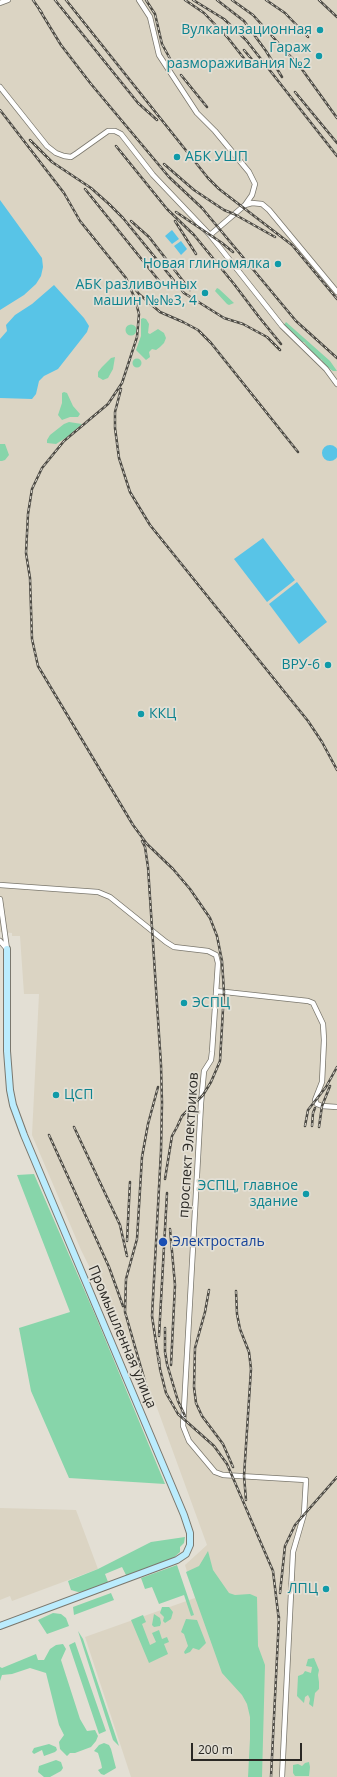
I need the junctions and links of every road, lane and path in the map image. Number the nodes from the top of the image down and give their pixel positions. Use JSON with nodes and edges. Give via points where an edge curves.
{"nodes":[{"id":1,"x":8,"y":0,"type":"edge"},
{"id":2,"x":139,"y":0,"type":"edge"},
{"id":3,"x":0,"y":3,"type":"edge"},
{"id":4,"x":0,"y":87,"type":"edge"},
{"id":5,"x":245,"y":205,"type":"junction"},
{"id":6,"x":210,"y":235,"type":"junction"},
{"id":7,"x":337,"y":292,"type":"edge"},
{"id":8,"x":337,"y":384,"type":"edge"},
{"id":9,"x":0,"y":885,"type":"edge"},
{"id":10,"x":0,"y":899,"type":"edge"},
{"id":11,"x":0,"y":941,"type":"edge"},
{"id":12,"x":7,"y":950,"type":"junction"},
{"id":13,"x":216,"y":991,"type":"junction"},
{"id":14,"x":337,"y":1107,"type":"edge"},
{"id":15,"x":0,"y":1626,"type":"edge"},
{"id":16,"x":282,"y":1777,"type":"edge"}],
"edges":[{"from":1,"to":3,"type":"street"},
{"from":2,"to":5,"type":"street","via":[[150,17],[159,55],[197,113],[250,172],[254,184],[252,195]]},
{"from":4,"to":6,"type":"street","via":[[47,146],[56,153],[70,156],[108,131],[121,134],[153,175]]},
{"from":5,"to":6,"type":"street"},
{"from":5,"to":7,"type":"street","via":[[262,204],[269,210]]},
{"from":6,"to":8,"type":"street","via":[[282,326],[326,369]]},
{"from":9,"to":13,"type":"street","name":"проспект Электриков","via":[[87,890],[110,897],[174,947],[208,951],[216,955]]},
{"from":10,"to":12,"type":"street","name":"Промышленная улица"},
{"from":11,"to":12,"type":"street"},
{"from":12,"to":15,"type":"street","name":"Промышленная улица","via":[[7,1051],[13,1105],[184,1515],[190,1534],[190,1545],[186,1554],[177,1560]]},
{"from":13,"to":14,"type":"street","via":[[313,1003],[323,1024],[324,1040],[322,1082],[314,1100],[322,1106]]},
{"from":13,"to":16,"type":"street","name":"проспект Электриков","via":[[212,1052],[204,1071],[201,1103],[183,1426],[189,1441],[215,1472],[223,1475],[306,1480],[304,1514],[293,1552]]}]}
